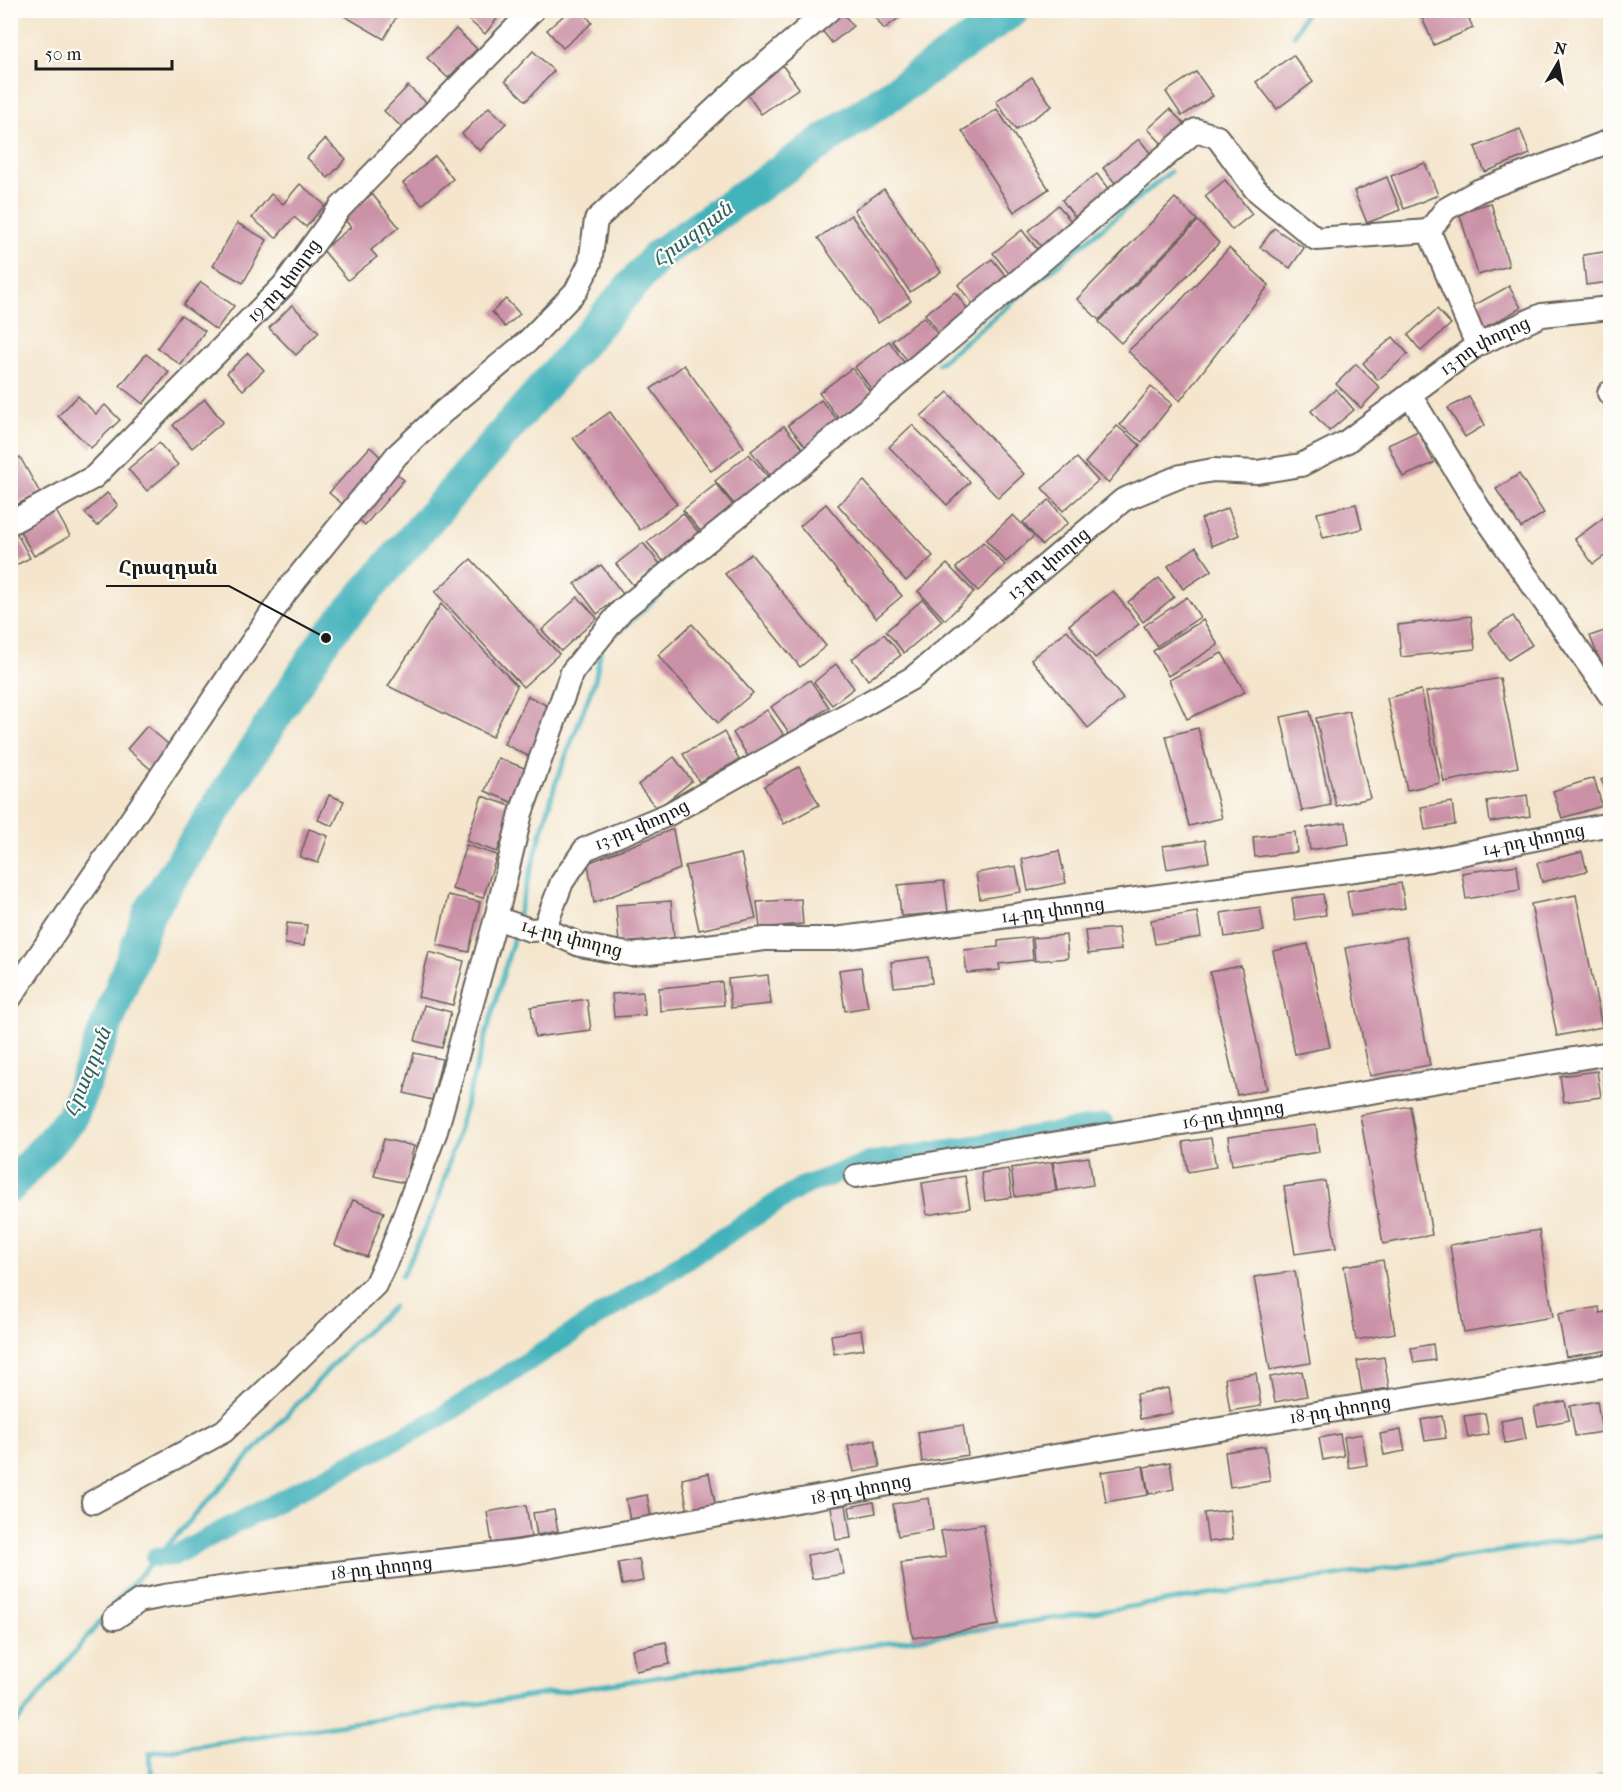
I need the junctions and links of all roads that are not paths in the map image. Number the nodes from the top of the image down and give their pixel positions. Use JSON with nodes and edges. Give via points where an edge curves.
{"nodes":[{"id":1,"x":533,"y":10,"type":"edge"},
{"id":2,"x":829,"y":10,"type":"edge"},
{"id":3,"x":1611,"y":141,"type":"edge"},
{"id":4,"x":1429,"y":231,"type":"junction"},
{"id":5,"x":1611,"y":308,"type":"edge"},
{"id":6,"x":1477,"y":345,"type":"junction"},
{"id":7,"x":1410,"y":395,"type":"junction"},
{"id":8,"x":10,"y":523,"type":"edge"},
{"id":9,"x":1611,"y":695,"type":"edge"},
{"id":10,"x":1611,"y":824,"type":"edge"},
{"id":11,"x":496,"y":918,"type":"junction"},
{"id":12,"x":543,"y":929,"type":"junction"},
{"id":13,"x":10,"y":998,"type":"edge"},
{"id":14,"x":1611,"y":1053,"type":"edge"},
{"id":15,"x":856,"y":1176,"type":"dead end"},
{"id":16,"x":1611,"y":1365,"type":"edge"},
{"id":17,"x":93,"y":1502,"type":"dead end"},
{"id":18,"x":115,"y":1618,"type":"dead end"}],
"edges":[{"from":1,"to":8,"type":"street","name":"19-րդ փողոց","via":[[340,208],[283,286],[94,477]]},
{"from":2,"to":13,"type":"street","via":[[742,84],[596,220],[590,263],[576,291],[528,341],[397,455],[286,592]]},
{"from":3,"to":4,"type":"street","via":[[1478,191],[1446,209]]},
{"from":4,"to":6,"type":"street"},
{"from":4,"to":11,"type":"street","via":[[1316,238],[1254,189],[1217,137],[1196,130],[814,455],[622,610],[572,672],[521,813]]},
{"from":5,"to":6,"type":"street","name":"13-րդ փողոց","via":[[1542,315]]},
{"from":6,"to":7,"type":"street","name":"13-րդ փողոց"},
{"from":7,"to":9,"type":"street","via":[[1478,507]]},
{"from":7,"to":12,"type":"street","name":"13-րդ փողոց","via":[[1346,442],[1301,465],[1257,472],[1213,470],[1181,476],[1123,500],[914,677],[667,814],[585,849],[562,882]]},
{"from":10,"to":12,"type":"street","name":"14-րդ փողոց","via":[[1430,860],[835,939],[765,939],[632,955],[580,945]]},
{"from":11,"to":12,"type":"street","name":"14-րդ փողոց","via":[[530,930]]},
{"from":11,"to":17,"type":"street","via":[[436,1131],[375,1285],[224,1431]]},
{"from":14,"to":15,"type":"street","name":"16-րդ փողոց"},
{"from":16,"to":18,"type":"street","name":"18-րդ փողոց","via":[[916,1479],[518,1552],[164,1596],[139,1601]]}]}
